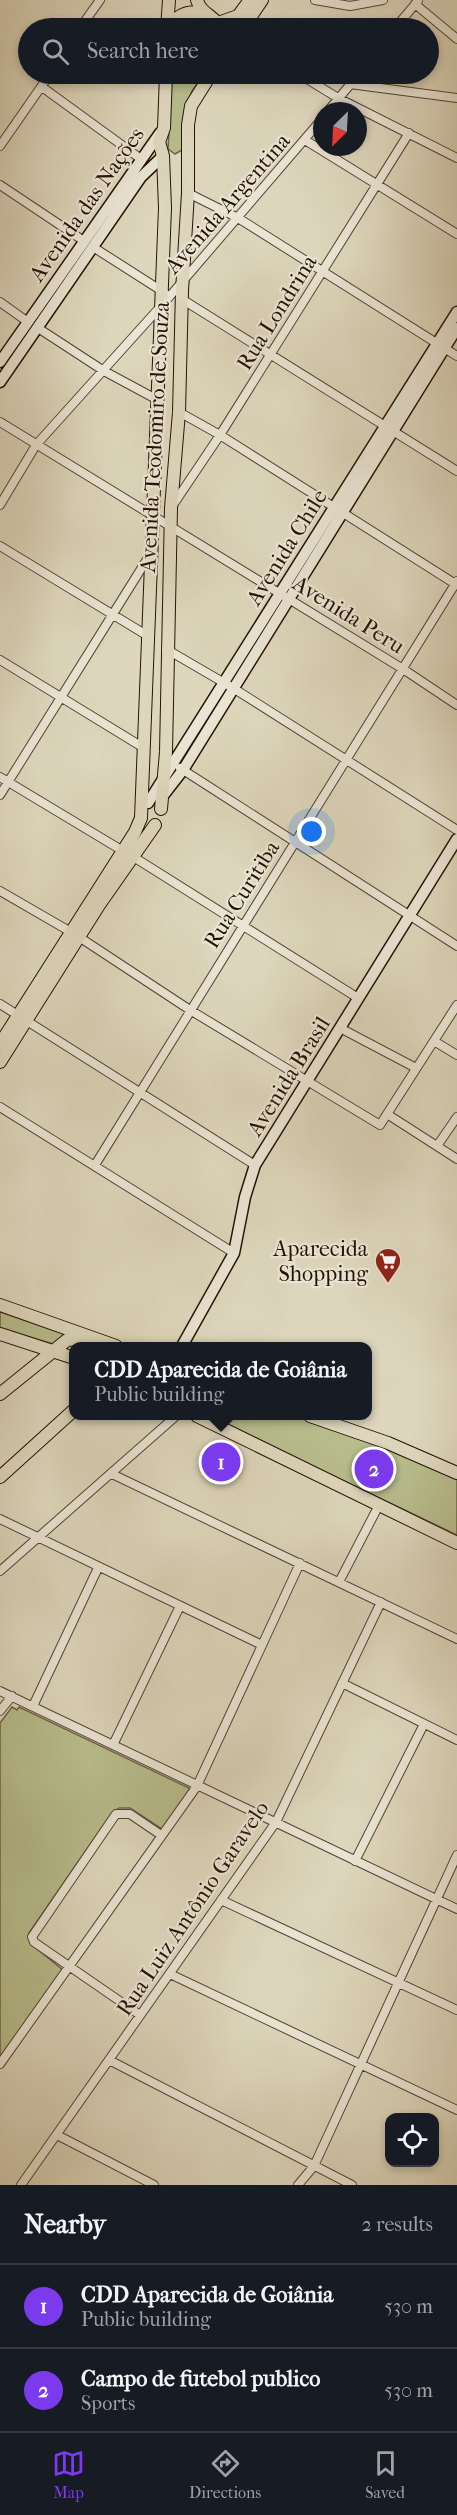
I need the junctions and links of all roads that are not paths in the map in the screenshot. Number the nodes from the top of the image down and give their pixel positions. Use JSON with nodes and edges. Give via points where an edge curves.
{"nodes":[{"id":1,"x":100,"y":0,"type":"edge"},
{"id":2,"x":169,"y":0,"type":"edge"},
{"id":3,"x":197,"y":0,"type":"edge"},
{"id":4,"x":250,"y":0,"type":"edge"},
{"id":5,"x":262,"y":0,"type":"edge"},
{"id":6,"x":315,"y":0,"type":"edge"},
{"id":7,"x":383,"y":0,"type":"edge"},
{"id":8,"x":416,"y":2,"type":"edge"},
{"id":9,"x":202,"y":13,"type":"junction"},
{"id":10,"x":87,"y":18,"type":"edge"},
{"id":11,"x":168,"y":18,"type":"edge"},
{"id":12,"x":176,"y":18,"type":"edge"},
{"id":13,"x":209,"y":18,"type":"edge"},
{"id":14,"x":234,"y":18,"type":"edge"},
{"id":15,"x":250,"y":18,"type":"edge"},
{"id":16,"x":403,"y":18,"type":"edge"},
{"id":17,"x":434,"y":18,"type":"edge"},
{"id":18,"x":439,"y":23,"type":"edge"},
{"id":19,"x":457,"y":39,"type":"edge"},
{"id":20,"x":44,"y":84,"type":"edge"},
{"id":21,"x":166,"y":84,"type":"edge"},
{"id":22,"x":205,"y":84,"type":"edge"},
{"id":23,"x":315,"y":84,"type":"edge"},
{"id":24,"x":351,"y":84,"type":"joint"},
{"id":25,"x":42,"y":87,"type":"junction"},
{"id":26,"x":338,"y":98,"type":"junction"},
{"id":27,"x":457,"y":98,"type":"edge"},
{"id":28,"x":335,"y":102,"type":"edge"},
{"id":29,"x":164,"y":128,"type":"junction"},
{"id":30,"x":313,"y":130,"type":"edge"},
{"id":31,"x":409,"y":133,"type":"junction"},
{"id":32,"x":305,"y":140,"type":"junction"},
{"id":33,"x":0,"y":146,"type":"edge"},
{"id":34,"x":187,"y":146,"type":"junction"},
{"id":35,"x":163,"y":156,"type":"junction"},
{"id":36,"x":457,"y":158,"type":"edge"},
{"id":37,"x":141,"y":159,"type":"junction"},
{"id":38,"x":377,"y":184,"type":"junction"},
{"id":39,"x":0,"y":185,"type":"edge"},
{"id":40,"x":188,"y":193,"type":"junction"},
{"id":41,"x":238,"y":218,"type":"junction"},
{"id":42,"x":457,"y":234,"type":"edge"},
{"id":43,"x":88,"y":244,"type":"junction"},
{"id":44,"x":322,"y":272,"type":"junction"},
{"id":45,"x":184,"y":279,"type":"junction"},
{"id":46,"x":171,"y":295,"type":"junction"},
{"id":47,"x":0,"y":302,"type":"edge"},
{"id":48,"x":159,"y":307,"type":"junction"},
{"id":49,"x":457,"y":312,"type":"edge"},
{"id":50,"x":33,"y":325,"type":"junction"},
{"id":51,"x":457,"y":328,"type":"edge"},
{"id":52,"x":441,"y":346,"type":"junction"},
{"id":53,"x":270,"y":356,"type":"junction"},
{"id":54,"x":457,"y":356,"type":"edge"},
{"id":55,"x":0,"y":362,"type":"edge"},
{"id":56,"x":104,"y":370,"type":"junction"},
{"id":57,"x":0,"y":382,"type":"edge"},
{"id":58,"x":156,"y":399,"type":"junction"},
{"id":59,"x":179,"y":412,"type":"junction"},
{"id":60,"x":0,"y":422,"type":"edge"},
{"id":61,"x":389,"y":430,"type":"junction"},
{"id":62,"x":220,"y":435,"type":"junction"},
{"id":63,"x":36,"y":445,"type":"junction"},
{"id":64,"x":457,"y":471,"type":"edge"},
{"id":65,"x":0,"y":505,"type":"edge"},
{"id":66,"x":171,"y":508,"type":"junction"},
{"id":67,"x":338,"y":512,"type":"junction"},
{"id":68,"x":152,"y":514,"type":"junction"},
{"id":69,"x":170,"y":525,"type":"junction"},
{"id":70,"x":0,"y":546,"type":"edge"},
{"id":71,"x":151,"y":553,"type":"junction"},
{"id":72,"x":456,"y":584,"type":"edge"},
{"id":73,"x":285,"y":596,"type":"junction"},
{"id":74,"x":112,"y":613,"type":"junction"},
{"id":75,"x":148,"y":636,"type":"junction"},
{"id":76,"x":166,"y":649,"type":"junction"},
{"id":77,"x":0,"y":660,"type":"edge"},
{"id":78,"x":403,"y":669,"type":"junction"},
{"id":79,"x":230,"y":686,"type":"junction"},
{"id":80,"x":59,"y":697,"type":"junction"},
{"id":81,"x":457,"y":705,"type":"edge"},
{"id":82,"x":144,"y":748,"type":"junction"},
{"id":83,"x":345,"y":760,"type":"junction"},
{"id":84,"x":179,"y":767,"type":"junction"},
{"id":85,"x":4,"y":779,"type":"edge"},
{"id":86,"x":163,"y":781,"type":"junction"},
{"id":87,"x":0,"y":795,"type":"edge"},
{"id":88,"x":162,"y":803,"type":"junction"},
{"id":89,"x":143,"y":810,"type":"junction"},
{"id":90,"x":155,"y":825,"type":"junction"},
{"id":91,"x":457,"y":830,"type":"edge"},
{"id":92,"x":294,"y":842,"type":"junction"},
{"id":93,"x":456,"y":843,"type":"edge"},
{"id":94,"x":127,"y":853,"type":"junction"},
{"id":95,"x":0,"y":891,"type":"edge"},
{"id":96,"x":409,"y":915,"type":"junction"},
{"id":97,"x":243,"y":926,"type":"junction"},
{"id":98,"x":75,"y":935,"type":"junction"},
{"id":99,"x":457,"y":946,"type":"edge"},
{"id":100,"x":358,"y":998,"type":"junction"},
{"id":101,"x":0,"y":1004,"type":"edge"},
{"id":102,"x":457,"y":1005,"type":"edge"},
{"id":103,"x":190,"y":1010,"type":"junction"},
{"id":104,"x":22,"y":1018,"type":"junction"},
{"id":105,"x":340,"y":1028,"type":"junction"},
{"id":106,"x":434,"y":1041,"type":"junction"},
{"id":107,"x":0,"y":1044,"type":"edge"},
{"id":108,"x":457,"y":1054,"type":"edge"},
{"id":109,"x":0,"y":1062,"type":"edge"},
{"id":110,"x":416,"y":1068,"type":"junction"},
{"id":111,"x":307,"y":1082,"type":"junction"},
{"id":112,"x":139,"y":1093,"type":"junction"},
{"id":113,"x":0,"y":1107,"type":"edge"},
{"id":114,"x":387,"y":1114,"type":"junction"},
{"id":115,"x":457,"y":1116,"type":"edge"},
{"id":116,"x":437,"y":1146,"type":"junction"},
{"id":117,"x":457,"y":1159,"type":"edge"},
{"id":118,"x":95,"y":1165,"type":"junction"},
{"id":119,"x":255,"y":1165,"type":"junction"},
{"id":120,"x":234,"y":1253,"type":"junction"},
{"id":121,"x":0,"y":1305,"type":"edge"},
{"id":122,"x":0,"y":1334,"type":"edge"},
{"id":123,"x":73,"y":1342,"type":"edge"},
{"id":124,"x":102,"y":1342,"type":"edge"},
{"id":125,"x":185,"y":1342,"type":"edge"},
{"id":126,"x":53,"y":1350,"type":"junction"},
{"id":127,"x":69,"y":1356,"type":"edge"},
{"id":128,"x":0,"y":1394,"type":"edge"},
{"id":129,"x":69,"y":1415,"type":"edge"},
{"id":130,"x":172,"y":1420,"type":"edge"},
{"id":131,"x":205,"y":1420,"type":"edge"},
{"id":132,"x":322,"y":1420,"type":"edge"},
{"id":133,"x":457,"y":1473,"type":"edge"},
{"id":134,"x":112,"y":1474,"type":"junction"},
{"id":135,"x":0,"y":1477,"type":"edge"},
{"id":136,"x":379,"y":1505,"type":"junction"},
{"id":137,"x":0,"y":1519,"type":"edge"},
{"id":138,"x":37,"y":1538,"type":"junction"},
{"id":139,"x":457,"y":1543,"type":"edge"},
{"id":140,"x":300,"y":1563,"type":"junction"},
{"id":141,"x":98,"y":1568,"type":"junction"},
{"id":142,"x":0,"y":1570,"type":"edge"},
{"id":143,"x":339,"y":1582,"type":"junction"},
{"id":144,"x":381,"y":1602,"type":"junction"},
{"id":145,"x":180,"y":1606,"type":"junction"},
{"id":146,"x":457,"y":1639,"type":"edge"},
{"id":147,"x":262,"y":1645,"type":"junction"},
{"id":148,"x":342,"y":1683,"type":"junction"},
{"id":149,"x":0,"y":1691,"type":"edge"},
{"id":150,"x":12,"y":1696,"type":"junction"},
{"id":151,"x":33,"y":1706,"type":"junction"},
{"id":152,"x":0,"y":1711,"type":"edge"},
{"id":153,"x":424,"y":1724,"type":"junction"},
{"id":154,"x":457,"y":1740,"type":"edge"},
{"id":155,"x":113,"y":1745,"type":"junction"},
{"id":156,"x":197,"y":1786,"type":"junction"},
{"id":157,"x":276,"y":1822,"type":"junction"},
{"id":158,"x":161,"y":1835,"type":"junction"},
{"id":159,"x":457,"y":1855,"type":"edge"},
{"id":160,"x":355,"y":1861,"type":"junction"},
{"id":161,"x":436,"y":1899,"type":"junction"},
{"id":162,"x":221,"y":1900,"type":"junction"},
{"id":163,"x":457,"y":1909,"type":"edge"},
{"id":164,"x":68,"y":1967,"type":"junction"},
{"id":165,"x":170,"y":1974,"type":"junction"},
{"id":166,"x":397,"y":1981,"type":"junction"},
{"id":167,"x":457,"y":2010,"type":"edge"},
{"id":168,"x":140,"y":2015,"type":"junction"},
{"id":169,"x":110,"y":2060,"type":"junction"},
{"id":170,"x":0,"y":2064,"type":"edge"},
{"id":171,"x":359,"y":2064,"type":"junction"},
{"id":172,"x":457,"y":2110,"type":"edge"},
{"id":173,"x":57,"y":2135,"type":"junction"},
{"id":174,"x":314,"y":2167,"type":"junction"},
{"id":175,"x":21,"y":2185,"type":"edge"},
{"id":176,"x":154,"y":2185,"type":"edge"},
{"id":177,"x":298,"y":2185,"type":"edge"},
{"id":178,"x":352,"y":2185,"type":"edge"}],
"edges":[{"from":1,"to":10,"type":"street"},
{"from":2,"to":11,"type":"main road"},
{"from":3,"to":9,"type":"main road"},
{"from":4,"to":14,"type":"main road"},
{"from":5,"to":15,"type":"main road"},
{"from":6,"to":7,"type":"street","via":[[350,6]]},
{"from":8,"to":16,"type":"street"},
{"from":8,"to":17,"type":"street"},
{"from":9,"to":12,"type":"main road"},
{"from":9,"to":13,"type":"main road"},
{"from":18,"to":19,"type":"street"},
{"from":20,"to":25,"type":"street"},
{"from":21,"to":29,"type":"main road","name":"Avenida Teodomiro de Souza"},
{"from":22,"to":34,"type":"main road","name":"Avenida Teodomiro de Souza","via":[[191,106]]},
{"from":23,"to":26,"type":"street"},
{"from":24,"to":26,"type":"street"},
{"from":24,"to":27,"type":"street"},
{"from":25,"to":33,"type":"street"},
{"from":25,"to":37,"type":"street"},
{"from":26,"to":28,"type":"street"},
{"from":26,"to":31,"type":"street"},
{"from":29,"to":35,"type":"main road","name":"Avenida Teodomiro de Souza","via":[[159,142]]},
{"from":29,"to":37,"type":"street","name":"Avenida das Nações"},
{"from":30,"to":32,"type":"street","name":"Avenida Argentina"},
{"from":31,"to":36,"type":"street"},
{"from":31,"to":38,"type":"street","name":"Rua Londrina"},
{"from":32,"to":38,"type":"street"},
{"from":32,"to":41,"type":"street","name":"Avenida Argentina"},
{"from":34,"to":35,"type":"main road","via":[[185,155],[176,161]]},
{"from":34,"to":40,"type":"main road","name":"Avenida Teodomiro de Souza"},
{"from":35,"to":43,"type":"street","name":"Avenida das Nações","via":[[141,177]]},
{"from":35,"to":46,"type":"main road","name":"Avenida Teodomiro de Souza"},
{"from":37,"to":43,"type":"street","name":"Avenida das Nações"},
{"from":38,"to":42,"type":"street"},
{"from":38,"to":44,"type":"street","name":"Rua Londrina"},
{"from":39,"to":43,"type":"street"},
{"from":40,"to":41,"type":"street"},
{"from":40,"to":45,"type":"main road","name":"Avenida Teodomiro de Souza"},
{"from":41,"to":44,"type":"street"},
{"from":41,"to":45,"type":"street","name":"Avenida Argentina"},
{"from":43,"to":46,"type":"street"},
{"from":43,"to":50,"type":"street","name":"Avenida das Nações"},
{"from":44,"to":52,"type":"street"},
{"from":44,"to":53,"type":"street","name":"Rua Londrina"},
{"from":45,"to":46,"type":"main road","name":"Avenida Teodomiro de Souza"},
{"from":46,"to":48,"type":"main road","name":"Avenida Teodomiro de Souza"},
{"from":46,"to":53,"type":"street"},
{"from":46,"to":59,"type":"main road","name":"Avenida Teodomiro de Souza"},
{"from":47,"to":50,"type":"street"},
{"from":48,"to":56,"type":"street"},
{"from":48,"to":58,"type":"main road","name":"Avenida Teodomiro de Souza"},
{"from":49,"to":52,"type":"street","name":"Avenida Chile"},
{"from":50,"to":55,"type":"street","name":"Avenida das Nações"},
{"from":50,"to":56,"type":"street"},
{"from":50,"to":57,"type":"street","name":"Avenida das Nações"},
{"from":51,"to":52,"type":"street","name":"Avenida Chile"},
{"from":52,"to":54,"type":"street"},
{"from":52,"to":61,"type":"street","name":"Avenida Chile"},
{"from":53,"to":61,"type":"street"},
{"from":53,"to":62,"type":"street","name":"Rua Londrina"},
{"from":56,"to":58,"type":"street"},
{"from":56,"to":63,"type":"street"},
{"from":58,"to":68,"type":"main road","name":"Avenida Teodomiro de Souza"},
{"from":59,"to":62,"type":"street"},
{"from":59,"to":66,"type":"main road","name":"Avenida Teodomiro de Souza"},
{"from":60,"to":63,"type":"street","name":"Avenida Peru"},
{"from":61,"to":64,"type":"street"},
{"from":61,"to":67,"type":"street","name":"Avenida Chile"},
{"from":62,"to":66,"type":"street","name":"Rua Londrina"},
{"from":62,"to":67,"type":"street"},
{"from":63,"to":65,"type":"street"},
{"from":63,"to":68,"type":"street","name":"Avenida Peru"},
{"from":66,"to":69,"type":"main road","name":"Avenida Teodomiro de Souza"},
{"from":67,"to":72,"type":"street"},
{"from":67,"to":73,"type":"street","name":"Avenida Chile"},
{"from":68,"to":69,"type":"street","name":"Avenida Peru"},
{"from":68,"to":71,"type":"main road","name":"Avenida Teodomiro de Souza"},
{"from":69,"to":73,"type":"street","name":"Avenida Peru"},
{"from":69,"to":76,"type":"main road","name":"Avenida Teodomiro de Souza"},
{"from":70,"to":74,"type":"street"},
{"from":71,"to":74,"type":"street"},
{"from":71,"to":75,"type":"main road","name":"Avenida Teodomiro de Souza"},
{"from":72,"to":78,"type":"street","name":"Rua Curitiba"},
{"from":73,"to":78,"type":"street","name":"Avenida Peru"},
{"from":73,"to":79,"type":"street","name":"Avenida Chile"},
{"from":74,"to":75,"type":"street"},
{"from":74,"to":80,"type":"street"},
{"from":75,"to":82,"type":"main road","name":"Avenida Teodomiro de Souza"},
{"from":76,"to":79,"type":"street"},
{"from":76,"to":86,"type":"main road","name":"Avenida Teodomiro de Souza"},
{"from":77,"to":80,"type":"street"},
{"from":78,"to":81,"type":"street","name":"Avenida Peru"},
{"from":78,"to":83,"type":"street","name":"Rua Curitiba"},
{"from":79,"to":83,"type":"street"},
{"from":79,"to":84,"type":"street","name":"Avenida Chile"},
{"from":80,"to":82,"type":"street"},
{"from":80,"to":85,"type":"street"},
{"from":82,"to":89,"type":"main road","name":"Avenida Teodomiro de Souza"},
{"from":83,"to":91,"type":"street"},
{"from":83,"to":92,"type":"street","name":"Rua Curitiba"},
{"from":84,"to":86,"type":"street","name":"Avenida Chile"},
{"from":84,"to":88,"type":"street","name":"Avenida Chile"},
{"from":84,"to":92,"type":"street"},
{"from":85,"to":87,"type":"street"},
{"from":85,"to":94,"type":"street"},
{"from":86,"to":88,"type":"main road","name":"Avenida Teodomiro de Souza"},
{"from":86,"to":89,"type":"street","name":"Avenida Chile"},
{"from":88,"to":89,"type":"main road"},
{"from":88,"to":90,"type":"main road","name":"Avenida Teodomiro de Souza","via":[[162,816]]},
{"from":89,"to":90,"type":"main road","via":[[146,824]]},
{"from":89,"to":94,"type":"main road","name":"Avenida Chile"},
{"from":90,"to":94,"type":"main road","name":"Avenida Chile"},
{"from":92,"to":96,"type":"street"},
{"from":92,"to":97,"type":"street","name":"Rua Curitiba"},
{"from":93,"to":96,"type":"street","name":"Avenida Brasil"},
{"from":94,"to":97,"type":"street"},
{"from":94,"to":98,"type":"main road","name":"Avenida Chile"},
{"from":95,"to":98,"type":"street"},
{"from":96,"to":99,"type":"street"},
{"from":96,"to":100,"type":"street","name":"Avenida Brasil"},
{"from":97,"to":100,"type":"street"},
{"from":97,"to":103,"type":"street","name":"Rua Curitiba"},
{"from":98,"to":103,"type":"street"},
{"from":98,"to":104,"type":"main road","name":"Avenida Chile"},
{"from":100,"to":105,"type":"street","name":"Avenida Brasil"},
{"from":101,"to":104,"type":"street"},
{"from":102,"to":106,"type":"street"},
{"from":103,"to":111,"type":"street"},
{"from":103,"to":112,"type":"street","name":"Rua Curitiba"},
{"from":104,"to":107,"type":"main road","name":"Avenida Chile"},
{"from":104,"to":109,"type":"main road","name":"Avenida Chile"},
{"from":104,"to":112,"type":"street"},
{"from":105,"to":110,"type":"street"},
{"from":105,"to":111,"type":"street","name":"Avenida Brasil"},
{"from":106,"to":108,"type":"street"},
{"from":106,"to":110,"type":"street"},
{"from":110,"to":114,"type":"street"},
{"from":111,"to":114,"type":"street","via":[[380,1125]]},
{"from":111,"to":119,"type":"street","name":"Avenida Brasil"},
{"from":112,"to":118,"type":"street","name":"Rua Curitiba"},
{"from":112,"to":119,"type":"street"},
{"from":113,"to":118,"type":"street"},
{"from":114,"to":116,"type":"street"},
{"from":115,"to":116,"type":"street"},
{"from":116,"to":117,"type":"street"},
{"from":118,"to":120,"type":"street"},
{"from":119,"to":120,"type":"street","name":"Avenida Brasil"},
{"from":120,"to":125,"type":"street","name":"Avenida Brasil"},
{"from":121,"to":124,"type":"main road"},
{"from":122,"to":126,"type":"main road"},
{"from":123,"to":126,"type":"main road","via":[[71,1339]]},
{"from":126,"to":127,"type":"main road"},
{"from":126,"to":128,"type":"main road"},
{"from":129,"to":135,"type":"main road"},
{"from":130,"to":134,"type":"street"},
{"from":131,"to":136,"type":"main road"},
{"from":132,"to":133,"type":"main road"},
{"from":134,"to":138,"type":"street"},
{"from":134,"to":140,"type":"street"},
{"from":136,"to":139,"type":"main road"},
{"from":136,"to":143,"type":"street"},
{"from":137,"to":138,"type":"street"},
{"from":138,"to":141,"type":"street"},
{"from":138,"to":142,"type":"street"},
{"from":140,"to":143,"type":"street"},
{"from":140,"to":147,"type":"street"},
{"from":141,"to":145,"type":"street"},
{"from":141,"to":151,"type":"street"},
{"from":143,"to":144,"type":"street"},
{"from":144,"to":146,"type":"street"},
{"from":144,"to":148,"type":"street","name":"Rua Luiz Antônio Garavelo"},
{"from":145,"to":147,"type":"street"},
{"from":145,"to":155,"type":"street"},
{"from":147,"to":156,"type":"street"},
{"from":148,"to":153,"type":"street"},
{"from":148,"to":157,"type":"street","name":"Rua Luiz Antônio Garavelo"},
{"from":149,"to":150,"type":"street"},
{"from":150,"to":151,"type":"street"},
{"from":150,"to":152,"type":"street"},
{"from":151,"to":155,"type":"street"},
{"from":153,"to":154,"type":"street"},
{"from":153,"to":160,"type":"street"},
{"from":155,"to":156,"type":"street"},
{"from":156,"to":157,"type":"street"},
{"from":156,"to":158,"type":"street"},
{"from":157,"to":160,"type":"street"},
{"from":157,"to":162,"type":"street","name":"Rua Luiz Antônio Garavelo"},
{"from":158,"to":164,"type":"street"},
{"from":158,"to":164,"type":"street","via":[[130,1814],[116,1814],[34,1931],[34,1942]]},
{"from":159,"to":161,"type":"street"},
{"from":160,"to":161,"type":"street"},
{"from":161,"to":163,"type":"street"},
{"from":161,"to":166,"type":"street"},
{"from":162,"to":165,"type":"street","name":"Rua Luiz Antônio Garavelo"},
{"from":162,"to":166,"type":"street"},
{"from":164,"to":168,"type":"street"},
{"from":164,"to":170,"type":"street"},
{"from":165,"to":168,"type":"street","name":"Rua Luiz Antônio Garavelo"},
{"from":165,"to":171,"type":"street"},
{"from":166,"to":167,"type":"street"},
{"from":166,"to":171,"type":"street"},
{"from":168,"to":169,"type":"street","name":"Rua Luiz Antônio Garavelo"},
{"from":169,"to":173,"type":"street","name":"Rua Luiz Antônio Garavelo"},
{"from":169,"to":174,"type":"street"},
{"from":171,"to":172,"type":"street"},
{"from":171,"to":174,"type":"street"},
{"from":173,"to":175,"type":"street","name":"Rua Luiz Antônio Garavelo"},
{"from":173,"to":176,"type":"street"},
{"from":174,"to":177,"type":"street"},
{"from":174,"to":178,"type":"street"}]}
